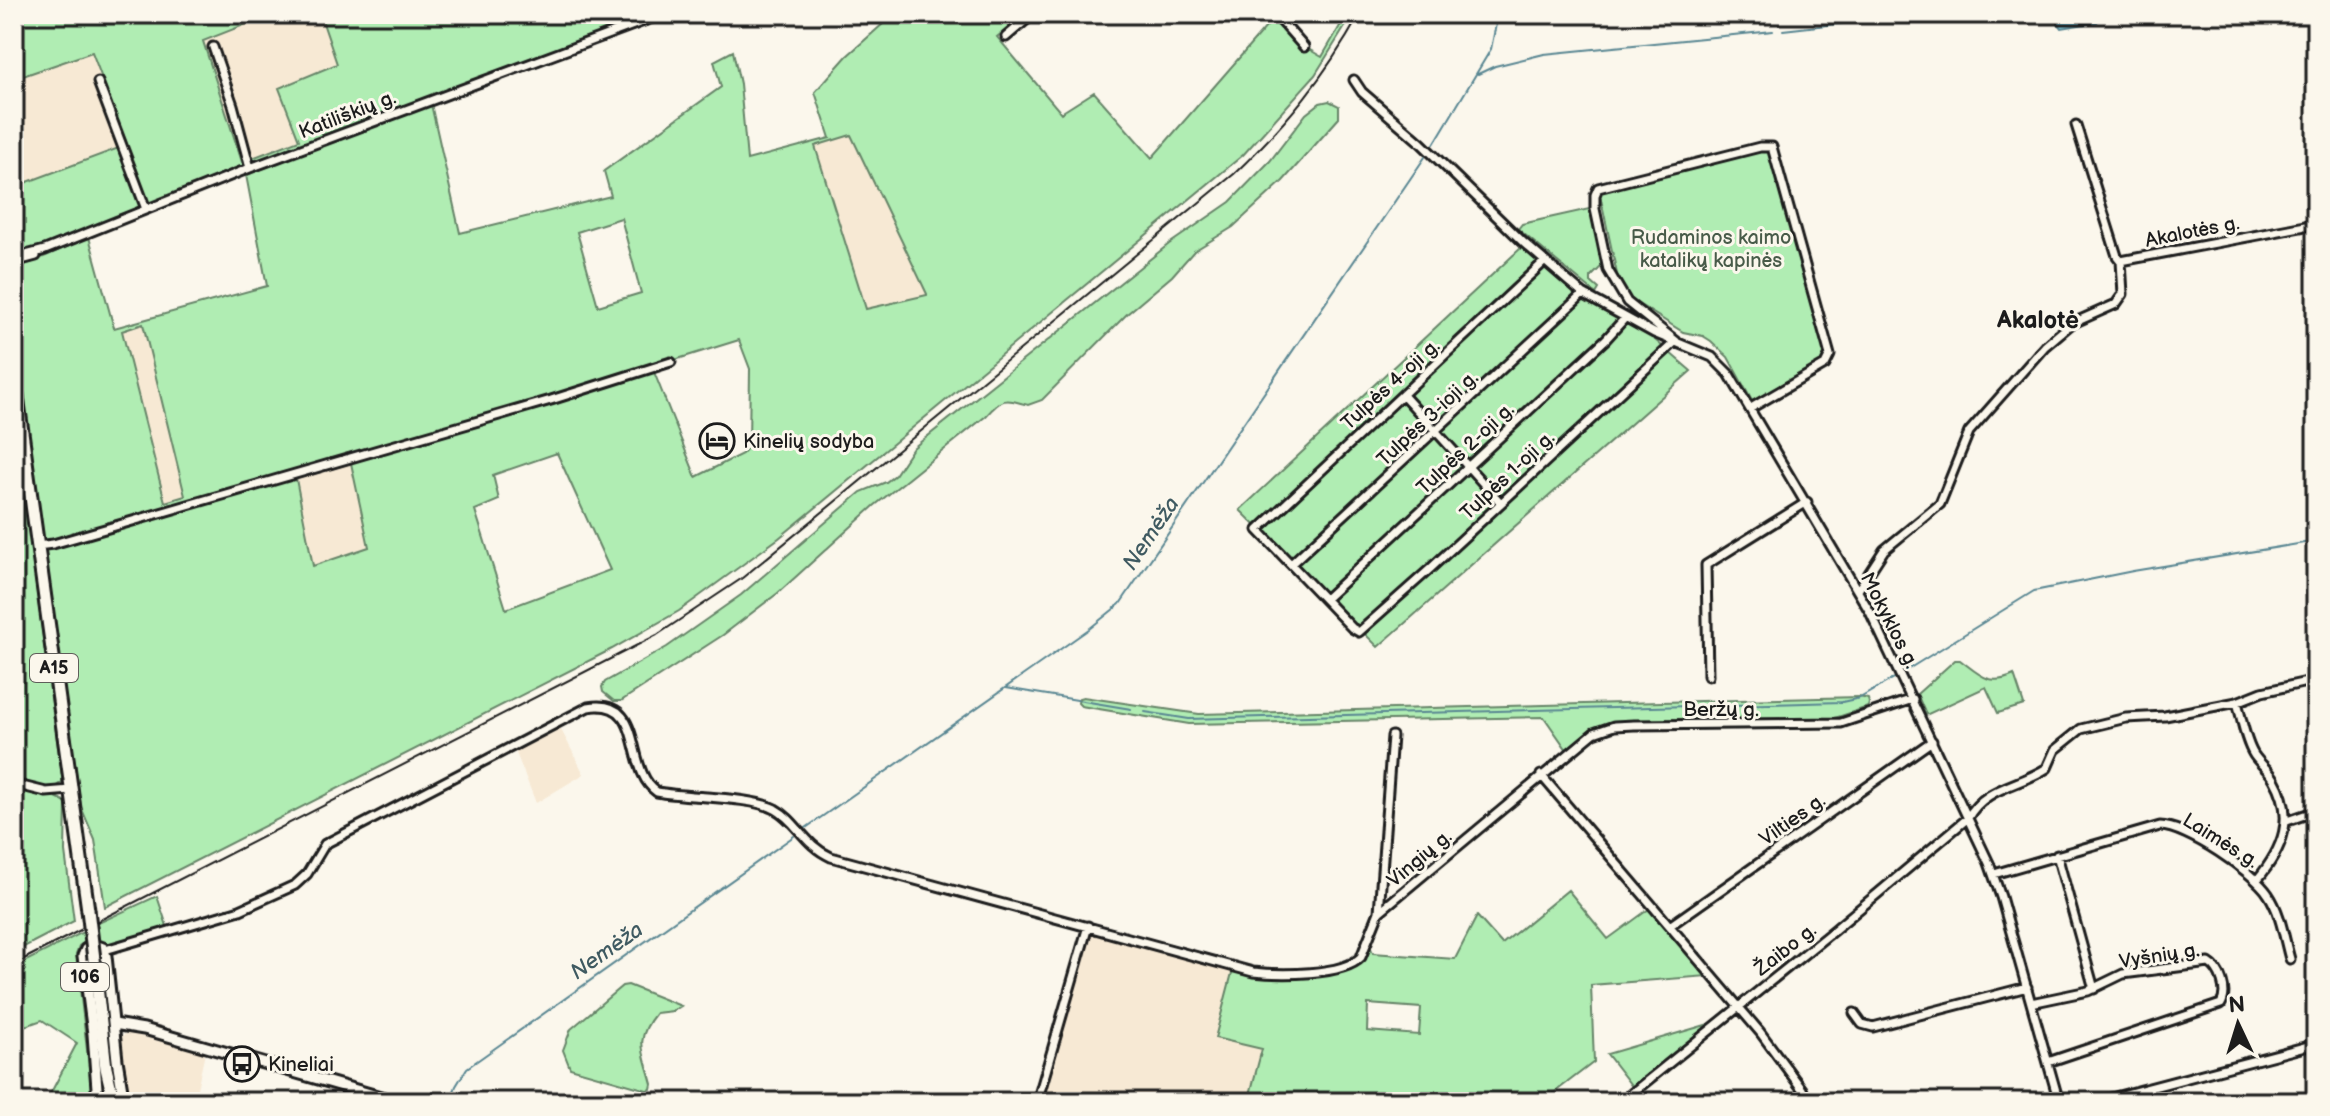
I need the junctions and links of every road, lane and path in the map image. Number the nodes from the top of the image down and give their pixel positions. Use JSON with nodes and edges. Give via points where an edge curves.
{"nodes":[{"id":1,"x":663,"y":14,"type":"edge"},
{"id":2,"x":1033,"y":14,"type":"edge"},
{"id":3,"x":1275,"y":14,"type":"edge"},
{"id":4,"x":1006,"y":37,"type":"dead end"},
{"id":5,"x":213,"y":47,"type":"dead end"},
{"id":6,"x":1304,"y":47,"type":"dead end"},
{"id":7,"x":1354,"y":80,"type":"dead end"},
{"id":8,"x":98,"y":82,"type":"dead end"},
{"id":9,"x":2076,"y":125,"type":"dead end"},
{"id":10,"x":250,"y":168,"type":"junction"},
{"id":11,"x":146,"y":209,"type":"junction"},
{"id":12,"x":2316,"y":224,"type":"edge"},
{"id":13,"x":45,"y":250,"type":"junction"},
{"id":14,"x":14,"y":253,"type":"edge"},
{"id":15,"x":2121,"y":261,"type":"junction"},
{"id":16,"x":14,"y":262,"type":"edge"},
{"id":17,"x":1544,"y":262,"type":"junction"},
{"id":18,"x":1583,"y":294,"type":"junction"},
{"id":19,"x":1621,"y":295,"type":"junction"},
{"id":20,"x":1607,"y":307,"type":"junction"},
{"id":21,"x":1625,"y":318,"type":"junction"},
{"id":22,"x":1676,"y":341,"type":"junction"},
{"id":23,"x":671,"y":362,"type":"dead end"},
{"id":24,"x":14,"y":374,"type":"edge"},
{"id":25,"x":1403,"y":395,"type":"junction"},
{"id":26,"x":1751,"y":408,"type":"junction"},
{"id":27,"x":1436,"y":432,"type":"junction"},
{"id":28,"x":1469,"y":467,"type":"junction"},
{"id":29,"x":1807,"y":502,"type":"junction"},
{"id":30,"x":1501,"y":503,"type":"junction"},
{"id":31,"x":37,"y":546,"type":"junction"},
{"id":32,"x":1291,"y":564,"type":"junction"},
{"id":33,"x":1858,"y":590,"type":"junction"},
{"id":34,"x":1325,"y":599,"type":"junction"},
{"id":35,"x":1708,"y":676,"type":"dead end"},
{"id":36,"x":2316,"y":680,"type":"edge"},
{"id":37,"x":1913,"y":699,"type":"junction"},
{"id":38,"x":2237,"y":702,"type":"junction"},
{"id":39,"x":1392,"y":736,"type":"dead end"},
{"id":40,"x":1932,"y":741,"type":"junction"},
{"id":41,"x":1541,"y":775,"type":"junction"},
{"id":42,"x":14,"y":784,"type":"edge"},
{"id":43,"x":71,"y":790,"type":"junction"},
{"id":44,"x":2316,"y":811,"type":"edge"},
{"id":45,"x":1968,"y":818,"type":"junction"},
{"id":46,"x":2287,"y":821,"type":"junction"},
{"id":47,"x":2057,"y":855,"type":"junction"},
{"id":48,"x":1994,"y":874,"type":"junction"},
{"id":49,"x":2257,"y":880,"type":"junction"},
{"id":50,"x":1379,"y":912,"type":"junction"},
{"id":51,"x":1671,"y":925,"type":"junction"},
{"id":52,"x":1088,"y":926,"type":"junction"},
{"id":53,"x":105,"y":950,"type":"junction"},
{"id":54,"x":2290,"y":959,"type":"dead end"},
{"id":55,"x":2027,"y":987,"type":"junction"},
{"id":56,"x":2094,"y":989,"type":"junction"},
{"id":57,"x":2031,"y":1003,"type":"junction"},
{"id":58,"x":1738,"y":1007,"type":"junction"},
{"id":59,"x":1854,"y":1013,"type":"dead end"},
{"id":60,"x":114,"y":1024,"type":"junction"},
{"id":61,"x":2316,"y":1044,"type":"edge"},
{"id":62,"x":2048,"y":1062,"type":"junction"},
{"id":63,"x":106,"y":1068,"type":"junction"},
{"id":64,"x":98,"y":1102,"type":"edge"},
{"id":65,"x":107,"y":1102,"type":"edge"},
{"id":66,"x":114,"y":1102,"type":"edge"},
{"id":67,"x":124,"y":1102,"type":"edge"},
{"id":68,"x":398,"y":1102,"type":"edge"},
{"id":69,"x":1037,"y":1102,"type":"edge"},
{"id":70,"x":1621,"y":1102,"type":"edge"},
{"id":71,"x":1808,"y":1102,"type":"edge"},
{"id":72,"x":2059,"y":1102,"type":"edge"},
{"id":73,"x":2096,"y":1102,"type":"edge"}],
"edges":[{"from":1,"to":10,"type":"street","name":"Katiliškių g."},
{"from":2,"to":4,"type":"street"},
{"from":3,"to":6,"type":"street"},
{"from":5,"to":10,"type":"street"},
{"from":7,"to":17,"type":"street","name":"Mokyklos g."},
{"from":8,"to":11,"type":"street"},
{"from":9,"to":15,"type":"street","name":"Akalotės g."},
{"from":10,"to":11,"type":"street","name":"Katiliškių g."},
{"from":11,"to":13,"type":"street","name":"Katiliškių g."},
{"from":12,"to":15,"type":"street","name":"Akalotės g."},
{"from":13,"to":14,"type":"street","name":"Katiliškių g."},
{"from":13,"to":16,"type":"street","name":"Katiliškių g."},
{"from":15,"to":33,"type":"street","via":[[2123,294],[2116,304],[2071,324],[2045,346],[1969,432],[1940,504],[1884,550]]},
{"from":17,"to":18,"type":"street","name":"Mokyklos g."},
{"from":17,"to":25,"type":"street","name":"Tulpės 4-oji g."},
{"from":18,"to":20,"type":"street","name":"Mokyklos g."},
{"from":18,"to":27,"type":"street","name":"Tulpės 3-ioji g."},
{"from":19,"to":20,"type":"street"},
{"from":19,"to":22,"type":"street"},
{"from":19,"to":26,"type":"street","via":[[1605,260],[1595,209],[1598,188],[1772,147],[1830,355],[1825,365]]},
{"from":20,"to":21,"type":"street","name":"Mokyklos g."},
{"from":21,"to":22,"type":"street","name":"Mokyklos g."},
{"from":21,"to":28,"type":"street","name":"Tulpės 2-oji g."},
{"from":22,"to":26,"type":"street","name":"Mokyklos g.","via":[[1721,365]]},
{"from":22,"to":30,"type":"street","name":"Tulpės 1-oji g."},
{"from":23,"to":31,"type":"street"},
{"from":24,"to":31,"type":"highway","number":"A15"},
{"from":25,"to":27,"type":"street"},
{"from":25,"to":32,"type":"street","name":"Tulpės 4-oji g.","via":[[1258,530]]},
{"from":26,"to":29,"type":"street","name":"Mokyklos g."},
{"from":27,"to":28,"type":"street"},
{"from":27,"to":32,"type":"street","name":"Tulpės 3-ioji g."},
{"from":28,"to":30,"type":"street"},
{"from":28,"to":34,"type":"street","name":"Tulpės 2-oji g."},
{"from":29,"to":33,"type":"street","name":"Mokyklos g."},
{"from":29,"to":35,"type":"street","via":[[1706,565]]},
{"from":30,"to":34,"type":"street","name":"Tulpės 1-oji g.","via":[[1359,632]]},
{"from":31,"to":43,"type":"highway","number":"A15"},
{"from":32,"to":34,"type":"street"},
{"from":33,"to":37,"type":"street","name":"Mokyklos g."},
{"from":36,"to":38,"type":"street","name":"Žaibo g."},
{"from":37,"to":40,"type":"street","name":"Mokyklos g."},
{"from":37,"to":41,"type":"street","name":"Beržų g.","via":[[1824,725],[1614,726],[1587,737]]},
{"from":38,"to":45,"type":"street","name":"Žaibo g.","via":[[2126,718],[2073,734],[2055,750],[2047,768],[1985,796]]},
{"from":38,"to":46,"type":"street","via":[[2249,745],[2275,781]]},
{"from":39,"to":50,"type":"street","name":"Vingių g."},
{"from":40,"to":45,"type":"street","name":"Mokyklos g."},
{"from":40,"to":51,"type":"street","name":"Vilties g."},
{"from":41,"to":50,"type":"street","name":"Vingių g."},
{"from":41,"to":51,"type":"street"},
{"from":42,"to":43,"type":"street","via":[[46,792]]},
{"from":43,"to":63,"type":"highway","number":"A15","bridge":true},
{"from":44,"to":46,"type":"street"},
{"from":45,"to":48,"type":"street","name":"Mokyklos g."},
{"from":45,"to":58,"type":"street","name":"Žaibo g."},
{"from":46,"to":49,"type":"street","via":[[2283,838]]},
{"from":47,"to":48,"type":"street","name":"Laimės g."},
{"from":47,"to":49,"type":"street","name":"Laimės g.","via":[[2167,826],[2222,854]]},
{"from":47,"to":56,"type":"street"},
{"from":48,"to":55,"type":"street","name":"Mokyklos g."},
{"from":49,"to":54,"type":"street","name":"Laimės g.","via":[[2272,901]]},
{"from":50,"to":52,"type":"street","via":[[1356,962],[1339,969],[1270,974]]},
{"from":51,"to":58,"type":"street"},
{"from":52,"to":53,"type":"street","via":[[831,857],[810,845],[769,806],[657,792],[645,780],[627,722],[616,710],[597,705],[325,844],[295,885],[240,910]]},
{"from":52,"to":69,"type":"street"},
{"from":53,"to":60,"type":"main road","number":"106"},
{"from":53,"to":64,"type":"main road","number":"106","via":[[90,946],[83,956]]},
{"from":55,"to":57,"type":"street","name":"Mokyklos g."},
{"from":55,"to":59,"type":"street","via":[[1873,1027],[1862,1024]]},
{"from":56,"to":57,"type":"street","name":"Vyšnių g."},
{"from":56,"to":62,"type":"street","name":"Vyšnių g.","via":[[2137,971],[2209,963],[2219,973],[2224,996],[2221,1004]]},
{"from":57,"to":62,"type":"street","name":"Mokyklos g."},
{"from":58,"to":70,"type":"street","name":"Žaibo g."},
{"from":58,"to":71,"type":"street"},
{"from":60,"to":67,"type":"main road","number":"106"},
{"from":60,"to":68,"type":"main road"},
{"from":61,"to":73,"type":"street"},
{"from":62,"to":72,"type":"street","name":"Mokyklos g."},
{"from":63,"to":65,"type":"highway","number":"A15"},
{"from":63,"to":66,"type":"highway","number":"A15"}]}
